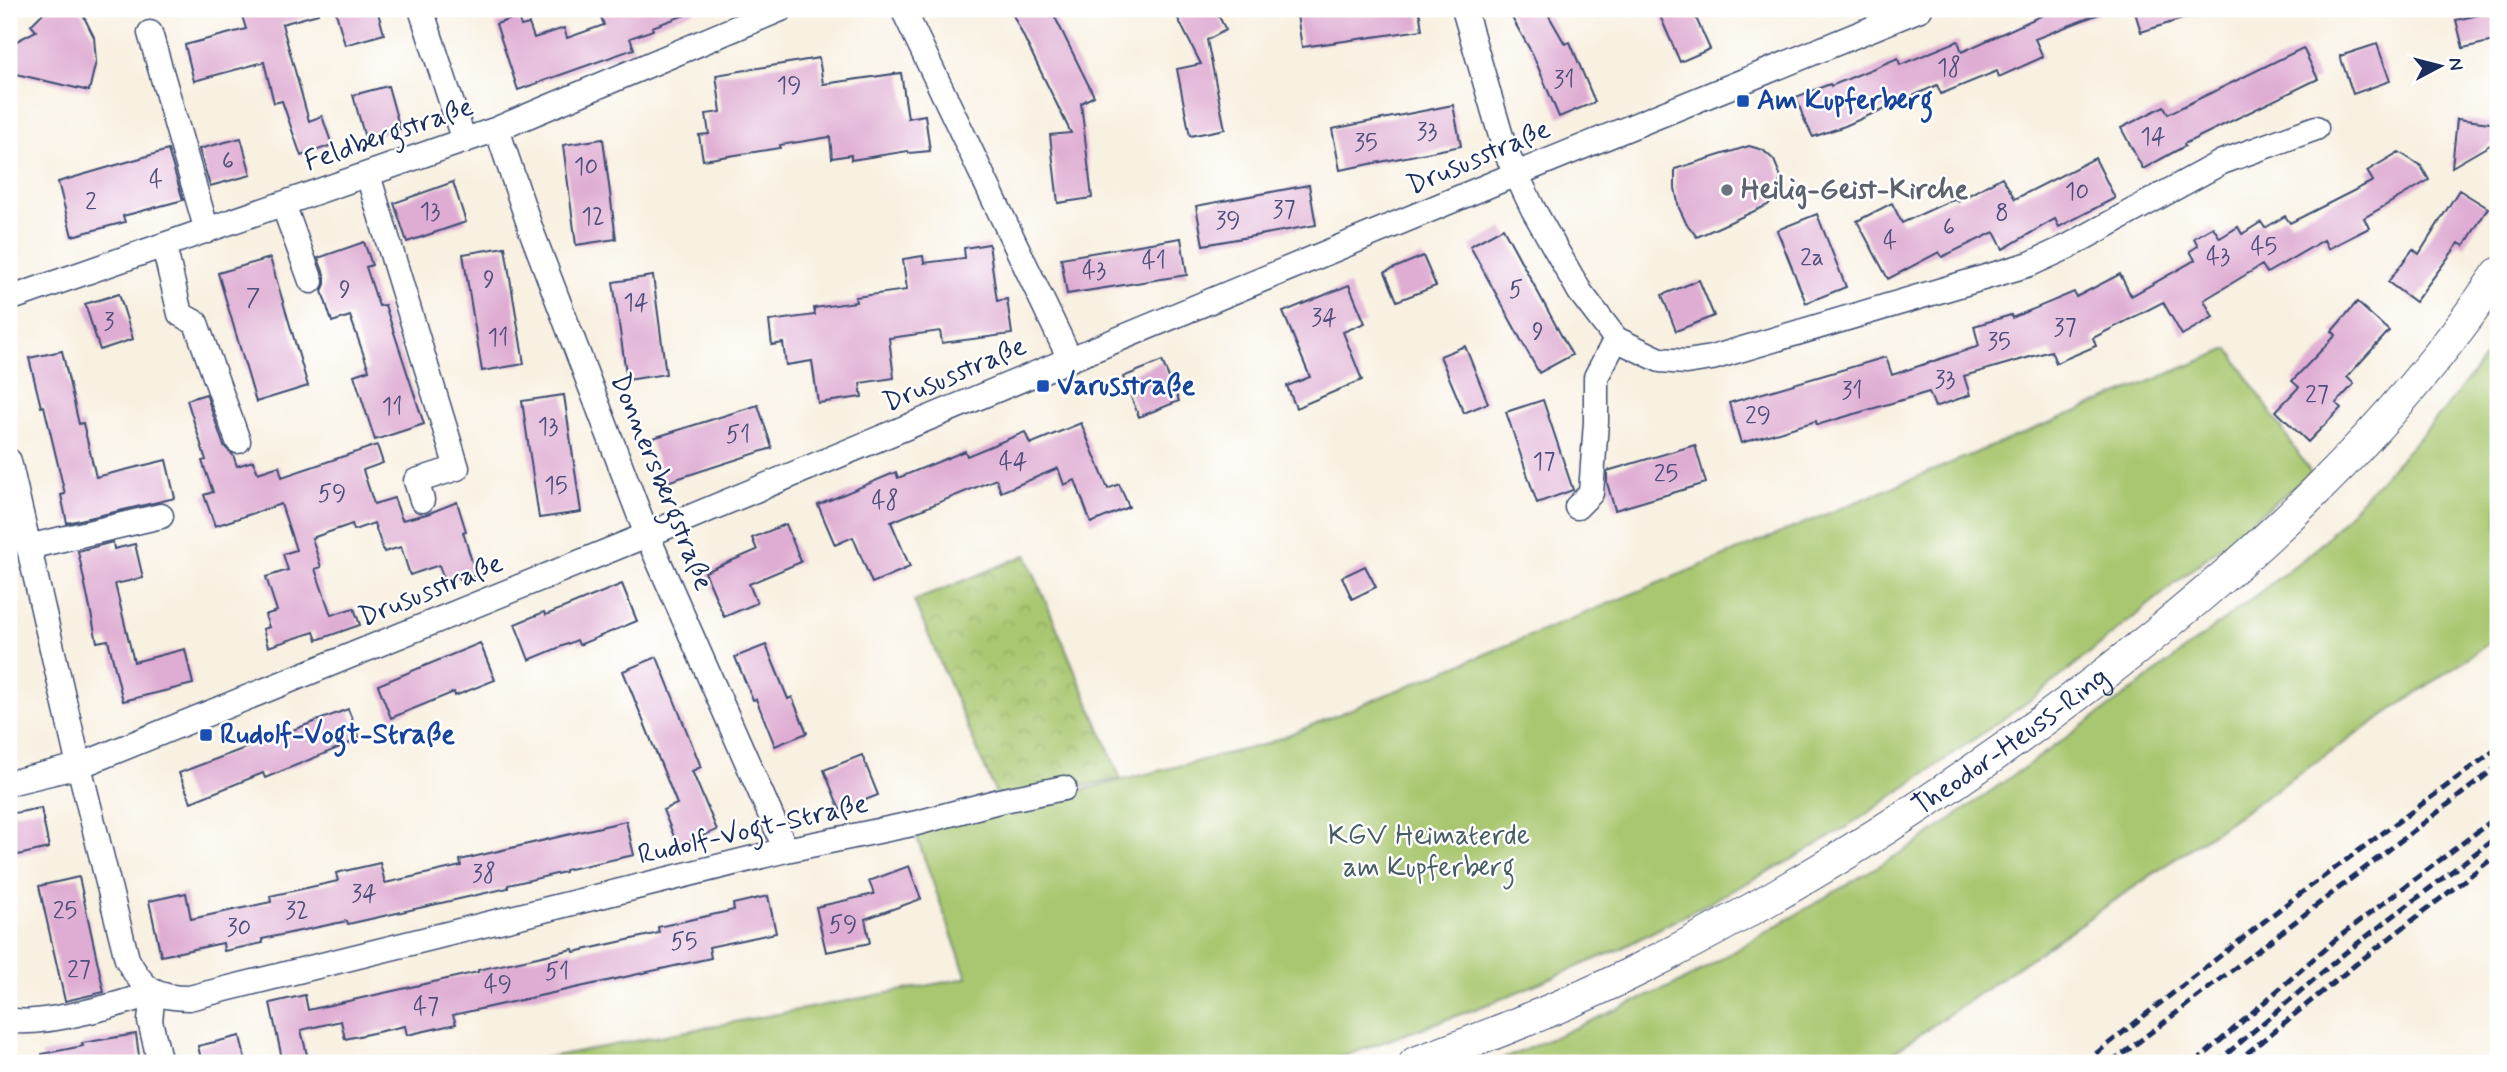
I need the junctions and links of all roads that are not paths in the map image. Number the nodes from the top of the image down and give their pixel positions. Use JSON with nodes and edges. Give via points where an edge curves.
{"nodes":[{"id":1,"x":421,"y":9,"type":"edge"},
{"id":2,"x":781,"y":9,"type":"edge"},
{"id":3,"x":903,"y":9,"type":"edge"},
{"id":4,"x":1464,"y":9,"type":"edge"},
{"id":5,"x":1920,"y":9,"type":"edge"},
{"id":6,"x":150,"y":33,"type":"dead end"},
{"id":7,"x":2316,"y":128,"type":"dead end"},
{"id":8,"x":497,"y":129,"type":"junction"},
{"id":9,"x":464,"y":141,"type":"junction"},
{"id":10,"x":1516,"y":174,"type":"junction"},
{"id":11,"x":368,"y":175,"type":"junction"},
{"id":12,"x":283,"y":204,"type":"junction"},
{"id":13,"x":207,"y":231,"type":"junction"},
{"id":14,"x":164,"y":246,"type":"junction"},
{"id":15,"x":2498,"y":274,"type":"edge"},
{"id":16,"x":311,"y":281,"type":"dead end"},
{"id":17,"x":9,"y":299,"type":"edge"},
{"id":18,"x":1616,"y":340,"type":"junction"},
{"id":19,"x":1070,"y":359,"type":"junction"},
{"id":20,"x":238,"y":441,"type":"dead end"},
{"id":21,"x":9,"y":461,"type":"edge"},
{"id":22,"x":422,"y":500,"type":"dead end"},
{"id":23,"x":1577,"y":507,"type":"dead end"},
{"id":24,"x":161,"y":516,"type":"dead end"},
{"id":25,"x":647,"y":535,"type":"junction"},
{"id":26,"x":28,"y":547,"type":"junction"},
{"id":27,"x":79,"y":766,"type":"junction"},
{"id":28,"x":9,"y":783,"type":"edge"},
{"id":29,"x":1064,"y":788,"type":"dead end"},
{"id":30,"x":786,"y":850,"type":"junction"},
{"id":31,"x":153,"y":992,"type":"junction"},
{"id":32,"x":9,"y":1020,"type":"edge"},
{"id":33,"x":160,"y":1063,"type":"edge"},
{"id":34,"x":1415,"y":1063,"type":"edge"}],
"edges":[{"from":1,"to":9,"type":"street"},
{"from":2,"to":8,"type":"street","name":"Feldbergstraße"},
{"from":3,"to":19,"type":"street"},
{"from":4,"to":10,"type":"street"},
{"from":5,"to":10,"type":"street","name":"Drususstraße"},
{"from":6,"to":13,"type":"street"},
{"from":7,"to":18,"type":"street","via":[[2222,162],[2067,247],[1987,278],[1712,358],[1660,360]]},
{"from":8,"to":9,"type":"street","name":"Feldbergstraße"},
{"from":8,"to":25,"type":"street","name":"Donnersbergstraße"},
{"from":9,"to":11,"type":"street","name":"Feldbergstraße"},
{"from":10,"to":18,"type":"street","via":[[1580,292]]},
{"from":10,"to":19,"type":"street","name":"Drususstraße"},
{"from":11,"to":12,"type":"street","name":"Feldbergstraße"},
{"from":11,"to":22,"type":"street","via":[[457,468],[416,481]]},
{"from":12,"to":13,"type":"street","name":"Feldbergstraße"},
{"from":12,"to":16,"type":"street"},
{"from":13,"to":14,"type":"street","name":"Feldbergstraße"},
{"from":14,"to":17,"type":"street","name":"Feldbergstraße"},
{"from":14,"to":20,"type":"street","via":[[180,314],[196,323]]},
{"from":15,"to":34,"type":"main road","name":"Theodor-Heuss-Ring","via":[[2405,396],[2291,517],[2183,611],[2026,734],[1862,843],[1700,938],[1558,1007]]},
{"from":18,"to":23,"type":"street","via":[[1596,377],[1591,493]]},
{"from":19,"to":25,"type":"street","name":"Drususstraße"},
{"from":21,"to":26,"type":"street"},
{"from":24,"to":26,"type":"street"},
{"from":25,"to":27,"type":"street","name":"Drususstraße"},
{"from":25,"to":30,"type":"street","name":"Donnersbergstraße"},
{"from":26,"to":27,"type":"street"},
{"from":27,"to":28,"type":"street","name":"Drususstraße"},
{"from":27,"to":31,"type":"street","via":[[127,960],[139,981]]},
{"from":29,"to":30,"type":"street","name":"Rudolf-Vogt-Straße"},
{"from":30,"to":31,"type":"street","name":"Rudolf-Vogt-Straße","via":[[189,998]]},
{"from":31,"to":32,"type":"street","via":[[126,1003],[41,1020]]},
{"from":31,"to":33,"type":"street","via":[[150,1021]]}]}
